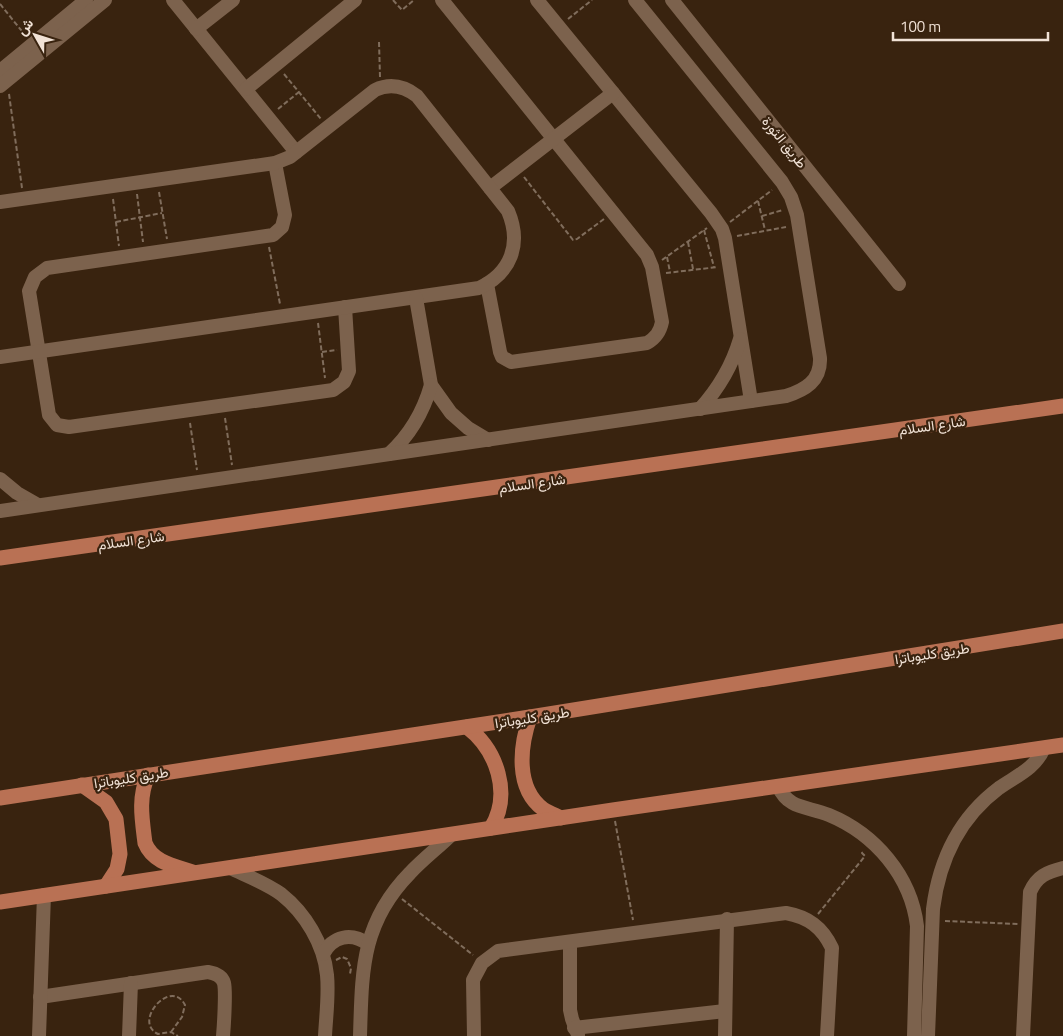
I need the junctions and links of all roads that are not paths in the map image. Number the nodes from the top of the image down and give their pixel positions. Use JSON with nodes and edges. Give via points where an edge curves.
{"nodes":[{"id":1,"x":86,"y":0,"type":"edge"},
{"id":2,"x":105,"y":0,"type":"edge"},
{"id":3,"x":173,"y":0,"type":"edge"},
{"id":4,"x":232,"y":0,"type":"edge"},
{"id":5,"x":355,"y":0,"type":"edge"},
{"id":6,"x":442,"y":0,"type":"edge"},
{"id":7,"x":537,"y":0,"type":"edge"},
{"id":8,"x":635,"y":0,"type":"edge"},
{"id":9,"x":672,"y":0,"type":"edge"},
{"id":10,"x":196,"y":28,"type":"junction"},
{"id":11,"x":2,"y":79,"type":"edge"},
{"id":12,"x":246,"y":90,"type":"junction"},
{"id":13,"x":613,"y":93,"type":"junction"},
{"id":14,"x":554,"y":139,"type":"junction"},
{"id":15,"x":296,"y":152,"type":"junction"},
{"id":16,"x":275,"y":163,"type":"junction"},
{"id":17,"x":490,"y":188,"type":"junction"},
{"id":18,"x":0,"y":202,"type":"edge"},
{"id":19,"x":487,"y":284,"type":"junction"},
{"id":20,"x":899,"y":284,"type":"dead end"},
{"id":21,"x":416,"y":298,"type":"junction"},
{"id":22,"x":345,"y":307,"type":"junction"},
{"id":23,"x":740,"y":336,"type":"junction"},
{"id":24,"x":38,"y":351,"type":"junction"},
{"id":25,"x":0,"y":357,"type":"edge"},
{"id":26,"x":431,"y":385,"type":"junction"},
{"id":27,"x":751,"y":401,"type":"junction"},
{"id":28,"x":1063,"y":406,"type":"edge"},
{"id":29,"x":700,"y":409,"type":"junction"},
{"id":30,"x":488,"y":440,"type":"junction"},
{"id":31,"x":389,"y":454,"type":"junction"},
{"id":32,"x":0,"y":479,"type":"edge"},
{"id":33,"x":38,"y":505,"type":"junction"},
{"id":34,"x":0,"y":511,"type":"edge"},
{"id":35,"x":0,"y":558,"type":"edge"},
{"id":36,"x":1063,"y":631,"type":"edge"},
{"id":37,"x":530,"y":717,"type":"junction"},
{"id":38,"x":467,"y":727,"type":"junction"},
{"id":39,"x":1063,"y":745,"type":"edge"},
{"id":40,"x":1044,"y":748,"type":"junction"},
{"id":41,"x":148,"y":775,"type":"junction"},
{"id":42,"x":82,"y":785,"type":"junction"},
{"id":43,"x":778,"y":786,"type":"junction"},
{"id":44,"x":0,"y":798,"type":"edge"},
{"id":45,"x":561,"y":818,"type":"junction"},
{"id":46,"x":491,"y":828,"type":"junction"},
{"id":47,"x":452,"y":834,"type":"junction"},
{"id":48,"x":230,"y":868,"type":"junction"},
{"id":49,"x":1063,"y":868,"type":"edge"},
{"id":50,"x":196,"y":873,"type":"junction"},
{"id":51,"x":106,"y":886,"type":"junction"},
{"id":52,"x":44,"y":895,"type":"junction"},
{"id":53,"x":0,"y":902,"type":"edge"},
{"id":54,"x":915,"y":913,"type":"junction"},
{"id":55,"x":933,"y":915,"type":"junction"},
{"id":56,"x":727,"y":919,"type":"junction"},
{"id":57,"x":570,"y":942,"type":"junction"},
{"id":58,"x":368,"y":944,"type":"junction"},
{"id":59,"x":323,"y":954,"type":"junction"},
{"id":60,"x":131,"y":983,"type":"junction"},
{"id":61,"x":40,"y":996,"type":"junction"},
{"id":62,"x":725,"y":1012,"type":"junction"},
{"id":63,"x":576,"y":1032,"type":"edge"},
{"id":64,"x":38,"y":1036,"type":"edge"},
{"id":65,"x":129,"y":1036,"type":"edge"},
{"id":66,"x":224,"y":1036,"type":"edge"},
{"id":67,"x":325,"y":1036,"type":"edge"},
{"id":68,"x":360,"y":1036,"type":"edge"},
{"id":69,"x":474,"y":1036,"type":"edge"},
{"id":70,"x":725,"y":1036,"type":"edge"},
{"id":71,"x":827,"y":1036,"type":"edge"},
{"id":72,"x":914,"y":1036,"type":"edge"},
{"id":73,"x":928,"y":1036,"type":"edge"},
{"id":74,"x":1023,"y":1036,"type":"edge"}],
"edges":[{"from":1,"to":11,"type":"street","via":[[33,44]]},
{"from":2,"to":11,"type":"street"},
{"from":3,"to":10,"type":"street"},
{"from":4,"to":10,"type":"street"},
{"from":5,"to":12,"type":"street"},
{"from":6,"to":14,"type":"street"},
{"from":7,"to":13,"type":"street"},
{"from":8,"to":27,"type":"street","via":[[782,182],[794,207],[820,358],[819,373],[809,386],[794,394]]},
{"from":9,"to":20,"type":"street","name":"طريق الثورة"},
{"from":10,"to":12,"type":"street"},
{"from":12,"to":15,"type":"street"},
{"from":13,"to":14,"type":"street"},
{"from":13,"to":23,"type":"street","via":[[721,229]]},
{"from":14,"to":17,"type":"street"},
{"from":14,"to":19,"type":"street","via":[[643,249],[653,271],[661,328],[653,339],[641,344],[515,363],[506,360],[500,352]]},
{"from":15,"to":16,"type":"street"},
{"from":15,"to":17,"type":"street","via":[[380,88],[396,86],[417,96]]},
{"from":16,"to":18,"type":"street"},
{"from":16,"to":24,"type":"street","via":[[285,215],[282,227],[273,235],[47,268],[35,277],[29,292]]},
{"from":17,"to":19,"type":"street","via":[[508,211],[515,235],[514,247],[504,269]]},
{"from":19,"to":21,"type":"street"},
{"from":21,"to":22,"type":"street"},
{"from":21,"to":26,"type":"street"},
{"from":22,"to":24,"type":"street"},
{"from":22,"to":24,"type":"street","via":[[349,371],[339,387],[70,428],[57,425],[49,415]]},
{"from":23,"to":27,"type":"street"},
{"from":23,"to":29,"type":"street","via":[[725,375]]},
{"from":24,"to":25,"type":"street"},
{"from":26,"to":30,"type":"street","via":[[451,413]]},
{"from":26,"to":31,"type":"street","via":[[412,428]]},
{"from":27,"to":29,"type":"street"},
{"from":28,"to":35,"type":"main road","name":"شارع السلام"},
{"from":29,"to":30,"type":"street"},
{"from":30,"to":31,"type":"street"},
{"from":31,"to":33,"type":"street"},
{"from":32,"to":33,"type":"street"},
{"from":33,"to":34,"type":"street"},
{"from":36,"to":37,"type":"main road","name":"طريق كليوباترا"},
{"from":37,"to":38,"type":"main road","name":"طريق كليوباترا"},
{"from":37,"to":45,"type":"main road","via":[[522,752],[525,783],[542,808]]},
{"from":38,"to":41,"type":"main road","name":"طريق كليوباترا"},
{"from":38,"to":46,"type":"main road","via":[[485,744],[496,765],[501,799],[500,810]]},
{"from":39,"to":40,"type":"main road"},
{"from":40,"to":43,"type":"main road"},
{"from":40,"to":55,"type":"street","via":[[1030,768],[986,799],[966,821],[943,863]]},
{"from":41,"to":42,"type":"main road","name":"طريق كليوباترا"},
{"from":41,"to":50,"type":"main road","via":[[141,802],[147,849],[161,861]]},
{"from":42,"to":44,"type":"main road","name":"طريق كليوباترا"},
{"from":42,"to":51,"type":"main road","via":[[106,802],[116,819],[120,854],[117,869]]},
{"from":43,"to":45,"type":"main road"},
{"from":43,"to":54,"type":"street","via":[[789,802],[839,819],[872,842],[899,875]]},
{"from":45,"to":46,"type":"main road"},
{"from":46,"to":47,"type":"main road"},
{"from":47,"to":48,"type":"main road"},
{"from":47,"to":58,"type":"street","via":[[393,892]]},
{"from":48,"to":50,"type":"main road"},
{"from":48,"to":59,"type":"street","via":[[259,881],[299,911]]},
{"from":49,"to":74,"type":"street","via":[[1046,873],[1034,884],[1029,899]]},
{"from":50,"to":51,"type":"main road"},
{"from":51,"to":52,"type":"main road"},
{"from":52,"to":53,"type":"main road"},
{"from":52,"to":61,"type":"street"},
{"from":54,"to":55,"type":"street","via":[[918,907],[925,905]]},
{"from":54,"to":72,"type":"street"},
{"from":55,"to":73,"type":"street"},
{"from":56,"to":57,"type":"street"},
{"from":56,"to":62,"type":"street"},
{"from":56,"to":71,"type":"street","via":[[786,912],[811,921],[824,933],[832,948]]},
{"from":57,"to":63,"type":"street","via":[[570,1010]]},
{"from":57,"to":69,"type":"street","via":[[498,951],[482,963],[473,980]]},
{"from":58,"to":59,"type":"street","via":[[352,936],[343,937],[334,940]]},
{"from":58,"to":68,"type":"street","via":[[362,972]]},
{"from":59,"to":67,"type":"street","via":[[327,975]]},
{"from":60,"to":61,"type":"street"},
{"from":60,"to":65,"type":"street"},
{"from":60,"to":66,"type":"street","via":[[208,972],[218,975],[224,983]]},
{"from":61,"to":64,"type":"street"},
{"from":62,"to":63,"type":"street"},
{"from":62,"to":70,"type":"street"}]}
